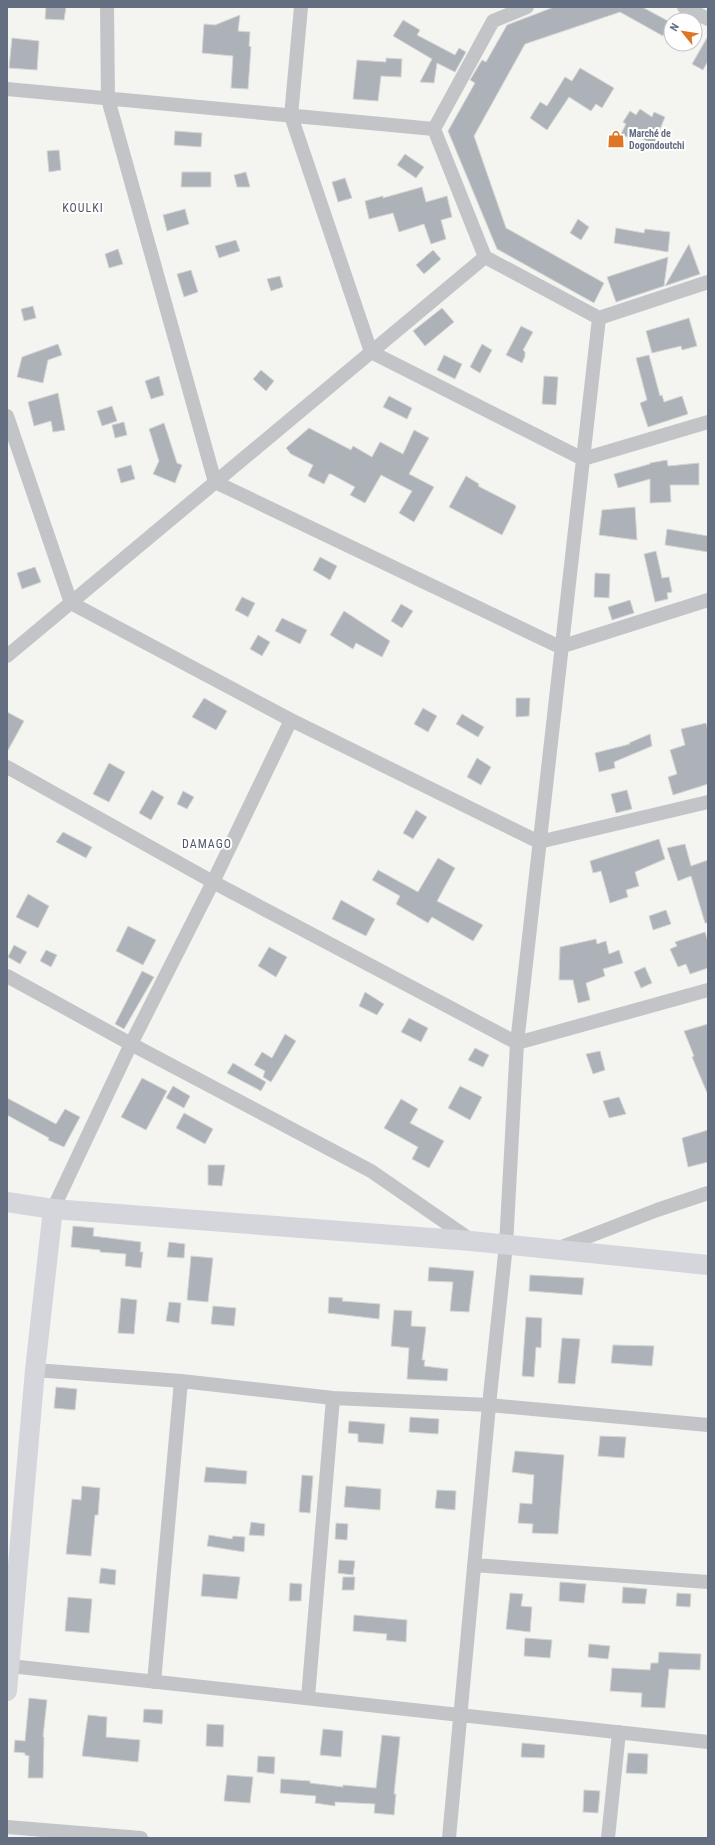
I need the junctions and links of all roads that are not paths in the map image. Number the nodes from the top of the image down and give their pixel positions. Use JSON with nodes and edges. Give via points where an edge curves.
{"nodes":[{"id":1,"x":107,"y":7,"type":"edge"},
{"id":2,"x":301,"y":7,"type":"edge"},
{"id":3,"x":527,"y":7,"type":"edge"},
{"id":4,"x":690,"y":8,"type":"edge"},
{"id":5,"x":708,"y":19,"type":"edge"},
{"id":6,"x":7,"y":89,"type":"edge"},
{"id":7,"x":108,"y":99,"type":"junction"},
{"id":8,"x":291,"y":116,"type":"junction"},
{"id":9,"x":434,"y":129,"type":"junction"},
{"id":10,"x":485,"y":257,"type":"junction"},
{"id":11,"x":708,"y":282,"type":"edge"},
{"id":12,"x":599,"y":318,"type":"junction"},
{"id":13,"x":372,"y":352,"type":"junction"},
{"id":14,"x":7,"y":416,"type":"edge"},
{"id":15,"x":708,"y":422,"type":"edge"},
{"id":16,"x":583,"y":459,"type":"junction"},
{"id":17,"x":215,"y":482,"type":"junction"},
{"id":18,"x":708,"y":600,"type":"edge"},
{"id":19,"x":71,"y":603,"type":"junction"},
{"id":20,"x":560,"y":647,"type":"junction"},
{"id":21,"x":7,"y":656,"type":"edge"},
{"id":22,"x":291,"y":720,"type":"junction"},
{"id":23,"x":7,"y":768,"type":"edge"},
{"id":24,"x":708,"y":802,"type":"edge"},
{"id":25,"x":539,"y":842,"type":"junction"},
{"id":26,"x":213,"y":882,"type":"junction"},
{"id":27,"x":7,"y":976,"type":"edge"},
{"id":28,"x":708,"y":990,"type":"edge"},
{"id":29,"x":517,"y":1043,"type":"junction"},
{"id":30,"x":131,"y":1044,"type":"junction"},
{"id":31,"x":708,"y":1193,"type":"edge"},
{"id":32,"x":7,"y":1202,"type":"edge"},
{"id":33,"x":53,"y":1209,"type":"junction"},
{"id":34,"x":471,"y":1240,"type":"junction"},
{"id":35,"x":506,"y":1245,"type":"junction"},
{"id":36,"x":557,"y":1249,"type":"junction"},
{"id":37,"x":708,"y":1265,"type":"edge"},
{"id":38,"x":35,"y":1370,"type":"junction"},
{"id":39,"x":182,"y":1381,"type":"junction"},
{"id":40,"x":333,"y":1398,"type":"junction"},
{"id":41,"x":489,"y":1405,"type":"junction"},
{"id":42,"x":708,"y":1425,"type":"edge"},
{"id":43,"x":474,"y":1565,"type":"junction"},
{"id":44,"x":708,"y":1582,"type":"edge"},
{"id":45,"x":10,"y":1666,"type":"junction"},
{"id":46,"x":154,"y":1682,"type":"junction"},
{"id":47,"x":7,"y":1691,"type":"edge"},
{"id":48,"x":308,"y":1698,"type":"junction"},
{"id":49,"x":460,"y":1714,"type":"junction"},
{"id":50,"x":619,"y":1732,"type":"junction"},
{"id":51,"x":708,"y":1742,"type":"edge"},
{"id":52,"x":7,"y":1828,"type":"edge"},
{"id":53,"x":141,"y":1838,"type":"edge"},
{"id":54,"x":449,"y":1838,"type":"edge"},
{"id":55,"x":608,"y":1838,"type":"edge"}],
"edges":[{"from":1,"to":7,"type":"street"},
{"from":2,"to":8,"type":"street"},
{"from":3,"to":9,"type":"street","via":[[493,21]]},
{"from":4,"to":5,"type":"street"},
{"from":6,"to":7,"type":"street"},
{"from":7,"to":8,"type":"street"},
{"from":7,"to":17,"type":"street"},
{"from":8,"to":9,"type":"street"},
{"from":8,"to":13,"type":"street"},
{"from":9,"to":10,"type":"street"},
{"from":10,"to":12,"type":"street"},
{"from":10,"to":13,"type":"street"},
{"from":11,"to":12,"type":"street"},
{"from":12,"to":16,"type":"street"},
{"from":13,"to":16,"type":"street"},
{"from":13,"to":17,"type":"street"},
{"from":14,"to":19,"type":"street"},
{"from":15,"to":16,"type":"street"},
{"from":16,"to":20,"type":"street"},
{"from":17,"to":19,"type":"street"},
{"from":17,"to":20,"type":"street"},
{"from":18,"to":20,"type":"street"},
{"from":19,"to":21,"type":"street"},
{"from":19,"to":22,"type":"street"},
{"from":20,"to":25,"type":"street"},
{"from":22,"to":25,"type":"street"},
{"from":22,"to":26,"type":"street"},
{"from":23,"to":26,"type":"street"},
{"from":24,"to":25,"type":"street"},
{"from":25,"to":29,"type":"street"},
{"from":26,"to":29,"type":"street"},
{"from":26,"to":30,"type":"street"},
{"from":27,"to":30,"type":"street"},
{"from":28,"to":29,"type":"street"},
{"from":29,"to":35,"type":"street"},
{"from":30,"to":33,"type":"street"},
{"from":30,"to":34,"type":"street","via":[[371,1171]]},
{"from":31,"to":36,"type":"street"},
{"from":32,"to":33,"type":"main road"},
{"from":33,"to":34,"type":"main road"},
{"from":33,"to":38,"type":"main road"},
{"from":34,"to":35,"type":"main road"},
{"from":35,"to":36,"type":"main road"},
{"from":35,"to":41,"type":"street"},
{"from":36,"to":37,"type":"main road"},
{"from":38,"to":39,"type":"street"},
{"from":38,"to":45,"type":"main road"},
{"from":39,"to":40,"type":"street"},
{"from":39,"to":46,"type":"street"},
{"from":40,"to":41,"type":"street"},
{"from":40,"to":48,"type":"street"},
{"from":41,"to":42,"type":"street"},
{"from":41,"to":43,"type":"street"},
{"from":43,"to":44,"type":"street"},
{"from":43,"to":49,"type":"street"},
{"from":45,"to":46,"type":"street"},
{"from":45,"to":47,"type":"main road"},
{"from":46,"to":48,"type":"street"},
{"from":48,"to":49,"type":"street"},
{"from":49,"to":50,"type":"street"},
{"from":49,"to":54,"type":"street"},
{"from":50,"to":51,"type":"street"},
{"from":50,"to":55,"type":"street"},
{"from":52,"to":53,"type":"street"}]}
